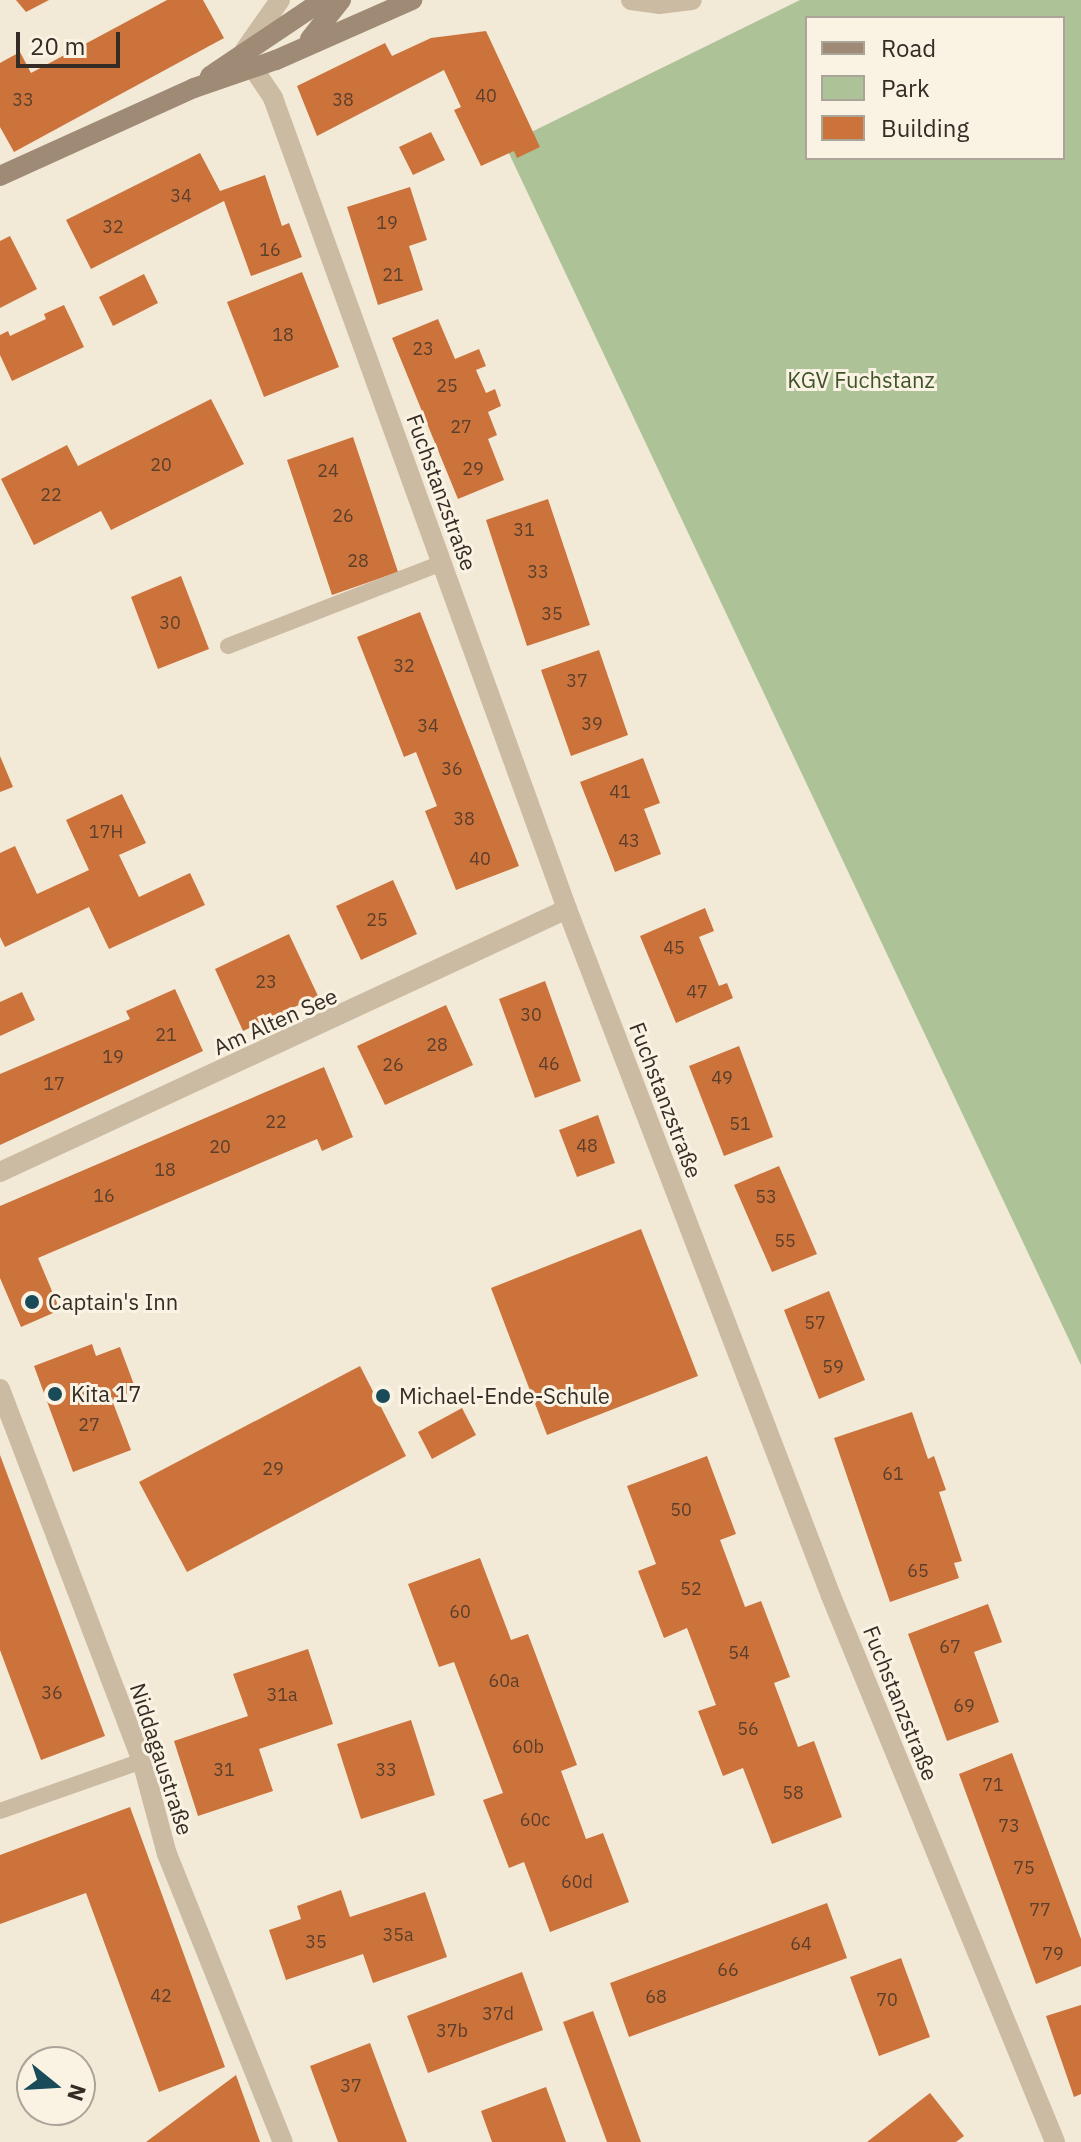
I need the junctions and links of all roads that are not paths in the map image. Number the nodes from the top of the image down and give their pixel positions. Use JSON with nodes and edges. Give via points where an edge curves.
{"nodes":[{"id":1,"x":280,"y":0,"type":"edge"},
{"id":2,"x":323,"y":0,"type":"edge"},
{"id":3,"x":341,"y":0,"type":"edge"},
{"id":4,"x":412,"y":0,"type":"edge"},
{"id":5,"x":631,"y":0,"type":"edge"},
{"id":6,"x":692,"y":0,"type":"edge"},
{"id":7,"x":299,"y":50,"type":"junction"},
{"id":8,"x":249,"y":59,"type":"junction"},
{"id":9,"x":0,"y":176,"type":"edge"},
{"id":10,"x":442,"y":563,"type":"junction"},
{"id":11,"x":228,"y":646,"type":"dead end"},
{"id":12,"x":567,"y":909,"type":"junction"},
{"id":13,"x":0,"y":1172,"type":"edge"},
{"id":14,"x":0,"y":1389,"type":"edge"},
{"id":15,"x":142,"y":1761,"type":"junction"},
{"id":16,"x":0,"y":1811,"type":"edge"},
{"id":17,"x":283,"y":2142,"type":"edge"},
{"id":18,"x":1055,"y":2142,"type":"edge"}],
"edges":[{"from":1,"to":8,"type":"street"},
{"from":2,"to":8,"type":"main road"},
{"from":3,"to":7,"type":"main road","via":[[329,22]]},
{"from":4,"to":7,"type":"main road"},
{"from":5,"to":6,"type":"street"},
{"from":7,"to":8,"type":"main road"},
{"from":8,"to":9,"type":"main road"},
{"from":8,"to":10,"type":"street","name":"Fuchstanzstraße","via":[[273,98]]},
{"from":10,"to":11,"type":"lane"},
{"from":10,"to":12,"type":"street","name":"Fuchstanzstraße"},
{"from":12,"to":13,"type":"street","name":"Am Alten See"},
{"from":12,"to":18,"type":"street","name":"Fuchstanzstraße","via":[[831,1596]]},
{"from":14,"to":15,"type":"street","name":"Niddagaustraße"},
{"from":15,"to":16,"type":"lane"},
{"from":15,"to":17,"type":"street","name":"Niddagaustraße","via":[[167,1854]]}]}
